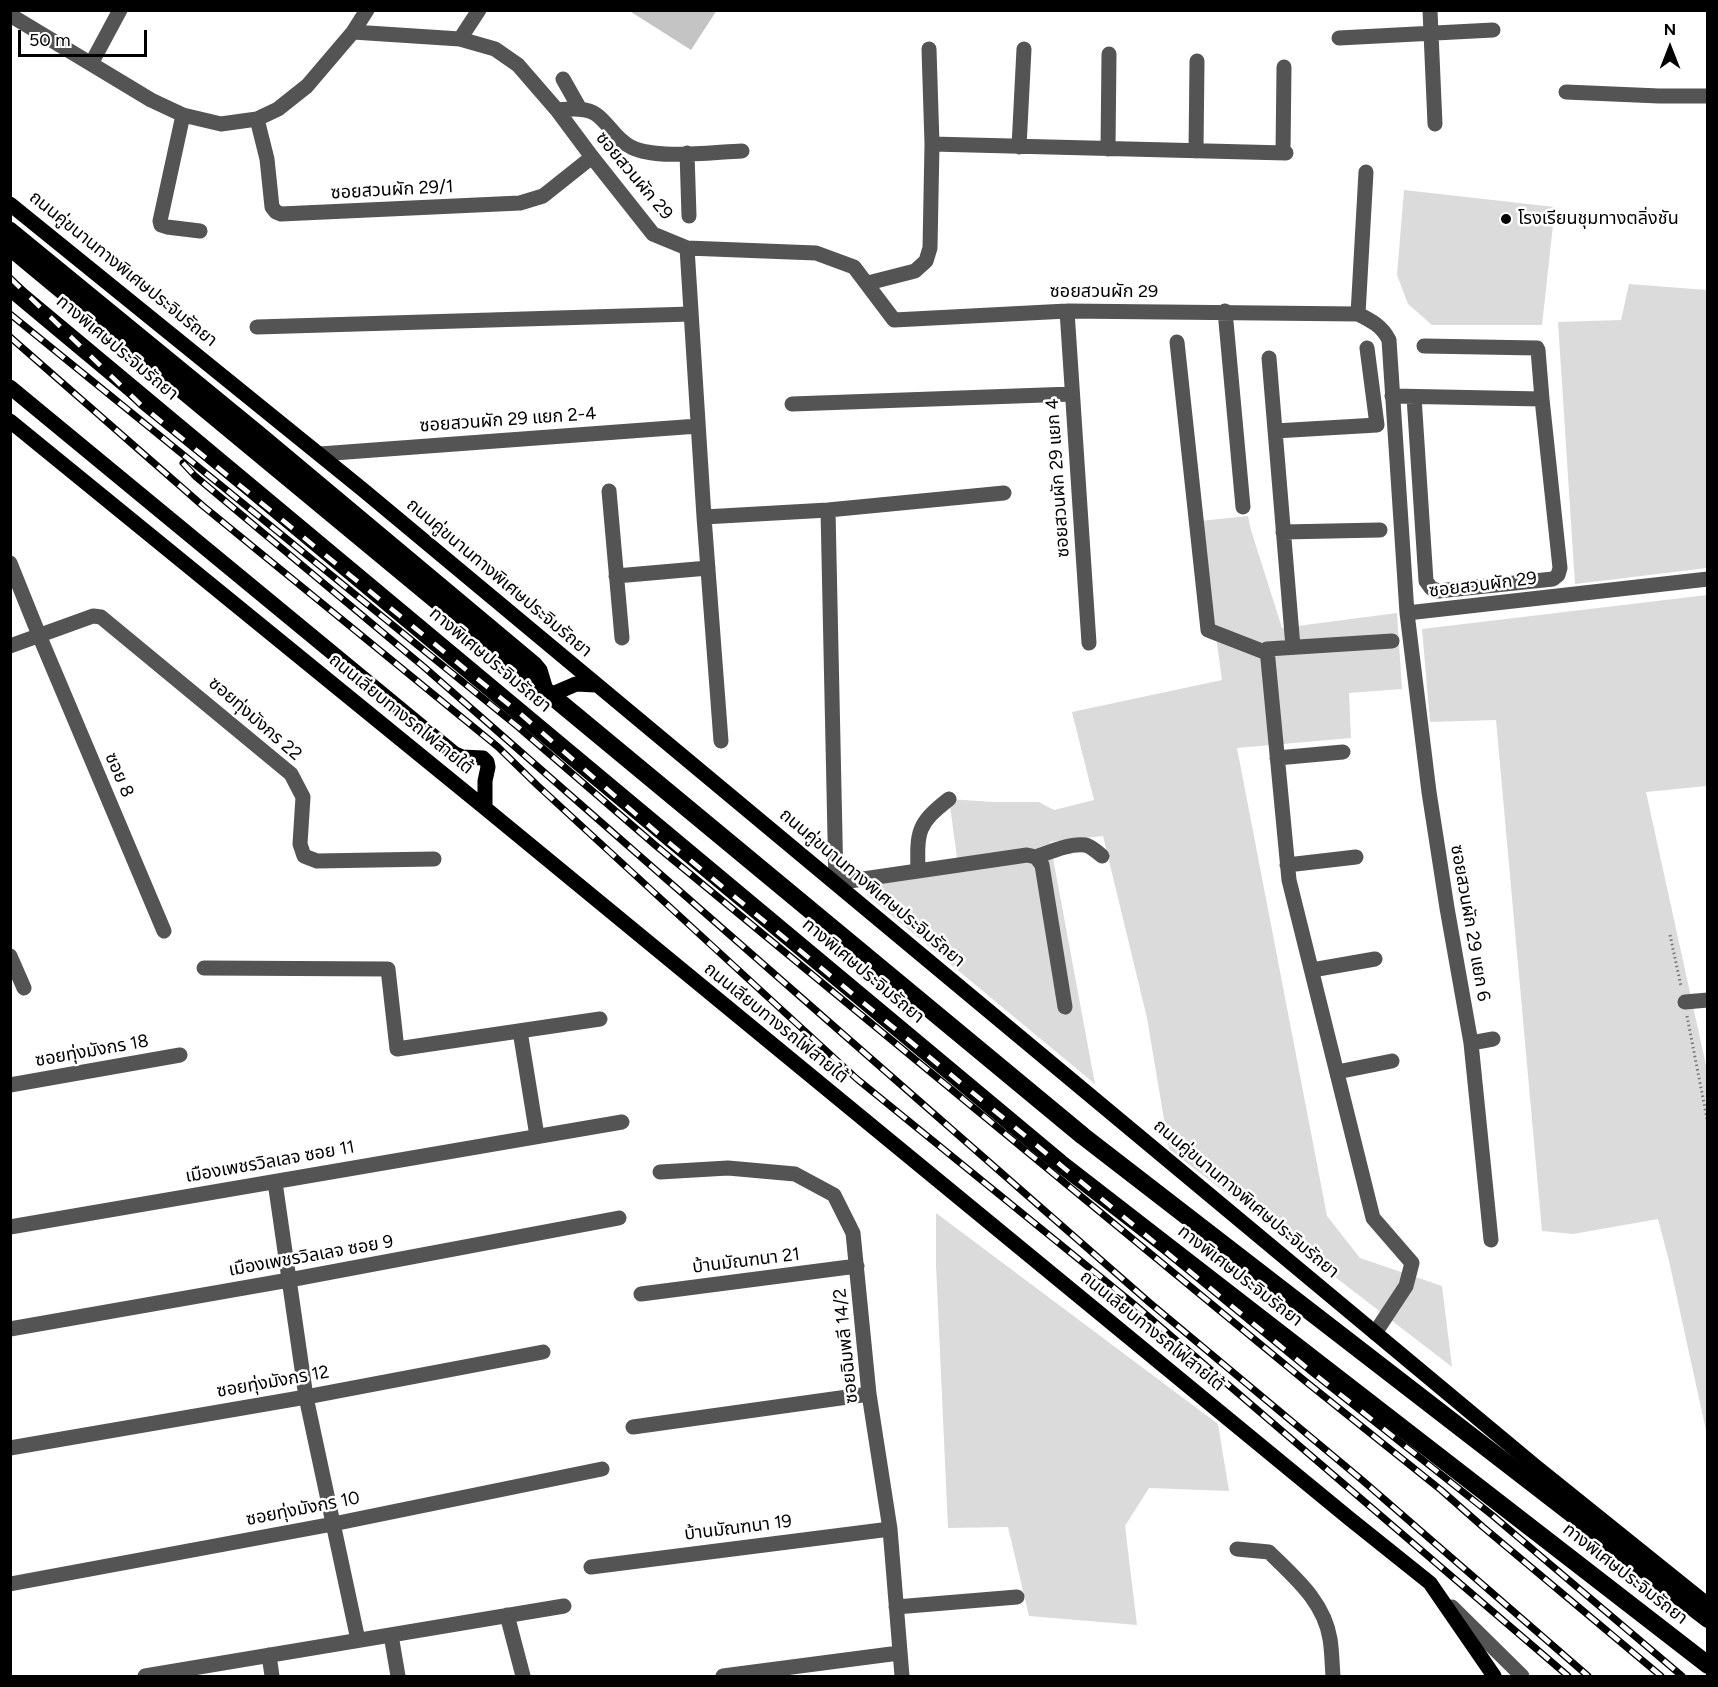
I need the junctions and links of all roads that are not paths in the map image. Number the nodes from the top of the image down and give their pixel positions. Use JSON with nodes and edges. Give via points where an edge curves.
{"nodes":[{"id":1,"x":120,"y":10,"type":"edge"},
{"id":2,"x":367,"y":10,"type":"edge"},
{"id":3,"x":479,"y":10,"type":"edge"},
{"id":4,"x":1430,"y":10,"type":"edge"},
{"id":5,"x":10,"y":15,"type":"edge"},
{"id":6,"x":1493,"y":30,"type":"dead end"},
{"id":7,"x":353,"y":32,"type":"junction"},
{"id":8,"x":1431,"y":33,"type":"junction"},
{"id":9,"x":1339,"y":38,"type":"dead end"},
{"id":10,"x":460,"y":39,"type":"junction"},
{"id":11,"x":929,"y":49,"type":"dead end"},
{"id":12,"x":1024,"y":49,"type":"dead end"},
{"id":13,"x":1109,"y":54,"type":"dead end"},
{"id":14,"x":1197,"y":61,"type":"dead end"},
{"id":15,"x":91,"y":64,"type":"junction"},
{"id":16,"x":1284,"y":67,"type":"dead end"},
{"id":17,"x":563,"y":79,"type":"dead end"},
{"id":18,"x":1566,"y":92,"type":"dead end"},
{"id":19,"x":1707,"y":96,"type":"edge"},
{"id":20,"x":580,"y":109,"type":"junction"},
{"id":21,"x":557,"y":110,"type":"junction"},
{"id":22,"x":183,"y":115,"type":"junction"},
{"id":23,"x":256,"y":119,"type":"junction"},
{"id":24,"x":1435,"y":124,"type":"dead end"},
{"id":25,"x":932,"y":144,"type":"junction"},
{"id":26,"x":1019,"y":147,"type":"junction"},
{"id":27,"x":1108,"y":149,"type":"junction"},
{"id":28,"x":742,"y":151,"type":"dead end"},
{"id":29,"x":1196,"y":151,"type":"junction"},
{"id":30,"x":687,"y":153,"type":"junction"},
{"id":31,"x":592,"y":158,"type":"junction"},
{"id":32,"x":1366,"y":172,"type":"dead end"},
{"id":33,"x":10,"y":204,"type":"edge"},
{"id":34,"x":689,"y":216,"type":"dead end"},
{"id":35,"x":10,"y":229,"type":"edge"},
{"id":36,"x":200,"y":231,"type":"dead end"},
{"id":37,"x":10,"y":247,"type":"edge"},
{"id":38,"x":687,"y":248,"type":"junction"},
{"id":39,"x":868,"y":283,"type":"junction"},
{"id":40,"x":10,"y":287,"type":"edge"},
{"id":41,"x":1067,"y":311,"type":"junction"},
{"id":42,"x":1226,"y":311,"type":"junction"},
{"id":43,"x":691,"y":314,"type":"junction"},
{"id":44,"x":1358,"y":314,"type":"junction"},
{"id":45,"x":257,"y":327,"type":"dead end"},
{"id":46,"x":1177,"y":342,"type":"dead end"},
{"id":47,"x":1424,"y":346,"type":"dead end"},
{"id":48,"x":1367,"y":348,"type":"dead end"},
{"id":49,"x":1269,"y":358,"type":"dead end"},
{"id":50,"x":10,"y":387,"type":"edge"},
{"id":51,"x":1072,"y":394,"type":"junction"},
{"id":52,"x":1392,"y":396,"type":"junction"},
{"id":53,"x":1414,"y":397,"type":"junction"},
{"id":54,"x":1542,"y":399,"type":"junction"},
{"id":55,"x":792,"y":404,"type":"dead end"},
{"id":56,"x":10,"y":421,"type":"edge"},
{"id":57,"x":698,"y":426,"type":"junction"},
{"id":58,"x":1275,"y":431,"type":"junction"},
{"id":59,"x":320,"y":454,"type":"junction"},
{"id":60,"x":609,"y":491,"type":"dead end"},
{"id":61,"x":1004,"y":493,"type":"dead end"},
{"id":62,"x":1243,"y":507,"type":"dead end"},
{"id":63,"x":828,"y":510,"type":"junction"},
{"id":64,"x":704,"y":517,"type":"junction"},
{"id":65,"x":1380,"y":530,"type":"dead end"},
{"id":66,"x":1284,"y":532,"type":"junction"},
{"id":67,"x":10,"y":563,"type":"edge"},
{"id":68,"x":708,"y":568,"type":"junction"},
{"id":69,"x":616,"y":576,"type":"junction"},
{"id":70,"x":1707,"y":579,"type":"edge"},
{"id":71,"x":1407,"y":613,"type":"junction"},
{"id":72,"x":39,"y":634,"type":"junction"},
{"id":73,"x":622,"y":638,"type":"dead end"},
{"id":74,"x":1392,"y":641,"type":"dead end"},
{"id":75,"x":1089,"y":643,"type":"dead end"},
{"id":76,"x":10,"y":646,"type":"edge"},
{"id":77,"x":1293,"y":647,"type":"junction"},
{"id":78,"x":1267,"y":653,"type":"junction"},
{"id":79,"x":596,"y":685,"type":"junction"},
{"id":80,"x":721,"y":741,"type":"dead end"},
{"id":81,"x":1343,"y":752,"type":"dead end"},
{"id":82,"x":1277,"y":758,"type":"junction"},
{"id":83,"x":949,"y":799,"type":"dead end"},
{"id":84,"x":485,"y":808,"type":"junction"},
{"id":85,"x":1102,"y":856,"type":"dead end"},
{"id":86,"x":1036,"y":857,"type":"junction"},
{"id":87,"x":1356,"y":857,"type":"dead end"},
{"id":88,"x":434,"y":859,"type":"dead end"},
{"id":89,"x":1287,"y":865,"type":"junction"},
{"id":90,"x":918,"y":871,"type":"junction"},
{"id":91,"x":836,"y":883,"type":"junction"},
{"id":92,"x":164,"y":931,"type":"dead end"},
{"id":93,"x":10,"y":956,"type":"edge"},
{"id":94,"x":1375,"y":959,"type":"dead end"},
{"id":95,"x":204,"y":968,"type":"dead end"},
{"id":96,"x":1312,"y":970,"type":"junction"},
{"id":97,"x":24,"y":988,"type":"dead end"},
{"id":98,"x":1707,"y":1000,"type":"edge"},
{"id":99,"x":1685,"y":1002,"type":"road end"},
{"id":100,"x":1065,"y":1007,"type":"dead end"},
{"id":101,"x":600,"y":1019,"type":"dead end"},
{"id":102,"x":520,"y":1031,"type":"junction"},
{"id":103,"x":1493,"y":1039,"type":"dead end"},
{"id":104,"x":1471,"y":1043,"type":"junction"},
{"id":105,"x":180,"y":1055,"type":"dead end"},
{"id":106,"x":1392,"y":1061,"type":"dead end"},
{"id":107,"x":1337,"y":1072,"type":"junction"},
{"id":108,"x":10,"y":1085,"type":"edge"},
{"id":109,"x":622,"y":1122,"type":"dead end"},
{"id":110,"x":537,"y":1136,"type":"junction"},
{"id":111,"x":660,"y":1172,"type":"dead end"},
{"id":112,"x":275,"y":1182,"type":"junction"},
{"id":113,"x":619,"y":1218,"type":"dead end"},
{"id":114,"x":10,"y":1227,"type":"edge"},
{"id":115,"x":1491,"y":1240,"type":"dead end"},
{"id":116,"x":857,"y":1266,"type":"junction"},
{"id":117,"x":289,"y":1280,"type":"junction"},
{"id":118,"x":641,"y":1294,"type":"dead end"},
{"id":119,"x":10,"y":1329,"type":"edge"},
{"id":120,"x":1375,"y":1333,"type":"junction"},
{"id":121,"x":543,"y":1352,"type":"dead end"},
{"id":122,"x":869,"y":1394,"type":"junction"},
{"id":123,"x":306,"y":1397,"type":"junction"},
{"id":124,"x":633,"y":1427,"type":"dead end"},
{"id":125,"x":10,"y":1448,"type":"edge"},
{"id":126,"x":602,"y":1469,"type":"dead end"},
{"id":127,"x":333,"y":1524,"type":"junction"},
{"id":128,"x":890,"y":1529,"type":"junction"},
{"id":129,"x":1237,"y":1549,"type":"dead end"},
{"id":130,"x":591,"y":1567,"type":"dead end"},
{"id":131,"x":1430,"y":1583,"type":"junction"},
{"id":132,"x":10,"y":1584,"type":"edge"},
{"id":133,"x":1017,"y":1597,"type":"dead end"},
{"id":134,"x":564,"y":1605,"type":"dead end"},
{"id":135,"x":1707,"y":1605,"type":"edge"},
{"id":136,"x":896,"y":1607,"type":"junction"},
{"id":137,"x":507,"y":1615,"type":"junction"},
{"id":138,"x":1707,"y":1619,"type":"edge"},
{"id":139,"x":391,"y":1635,"type":"junction"},
{"id":140,"x":358,"y":1640,"type":"junction"},
{"id":141,"x":899,"y":1653,"type":"junction"},
{"id":142,"x":269,"y":1655,"type":"junction"},
{"id":143,"x":1707,"y":1665,"type":"edge"},
{"id":144,"x":146,"y":1677,"type":"edge"},
{"id":145,"x":272,"y":1677,"type":"edge"},
{"id":146,"x":398,"y":1677,"type":"edge"},
{"id":147,"x":523,"y":1677,"type":"edge"},
{"id":148,"x":723,"y":1677,"type":"edge"},
{"id":149,"x":902,"y":1677,"type":"edge"},
{"id":150,"x":1333,"y":1677,"type":"edge"},
{"id":151,"x":1494,"y":1677,"type":"edge"},
{"id":152,"x":1522,"y":1677,"type":"edge"}],
"edges":[{"from":1,"to":15,"type":"street"},
{"from":2,"to":7,"type":"street"},
{"from":3,"to":10,"type":"street"},
{"from":4,"to":8,"type":"street"},
{"from":5,"to":15,"type":"street"},
{"from":6,"to":8,"type":"street"},
{"from":7,"to":10,"type":"street","name":"ซอยสวนผัก 29"},
{"from":7,"to":23,"type":"street","via":[[307,86],[278,109]]},
{"from":8,"to":9,"type":"street"},
{"from":8,"to":24,"type":"street"},
{"from":10,"to":21,"type":"street","name":"ซอยสวนผัก 29","via":[[495,50],[518,64]]},
{"from":11,"to":25,"type":"street"},
{"from":12,"to":26,"type":"street"},
{"from":13,"to":27,"type":"street"},
{"from":14,"to":29,"type":"street"},
{"from":15,"to":22,"type":"street"},
{"from":16,"to":29,"type":"street","via":[[1284,153]]},
{"from":17,"to":20,"type":"street"},
{"from":18,"to":19,"type":"street"},
{"from":20,"to":21,"type":"street"},
{"from":20,"to":30,"type":"street","via":[[596,114],[617,138],[632,148],[654,154]]},
{"from":21,"to":31,"type":"street","name":"ซอยสวนผัก 29"},
{"from":22,"to":23,"type":"street","via":[[221,124]]},
{"from":22,"to":36,"type":"street","via":[[160,220],[166,227]]},
{"from":23,"to":31,"type":"street","name":"ซอยสวนผัก 29/1","via":[[269,167],[272,207],[281,214],[520,203],[543,196]]},
{"from":25,"to":26,"type":"street"},
{"from":25,"to":39,"type":"street","via":[[930,248],[926,261],[915,271]]},
{"from":26,"to":27,"type":"street"},
{"from":27,"to":29,"type":"street"},
{"from":28,"to":30,"type":"street"},
{"from":30,"to":34,"type":"street"},
{"from":31,"to":38,"type":"street","name":"ซอยสวนผัก 29","via":[[653,234]]},
{"from":32,"to":44,"type":"street"},
{"from":33,"to":59,"type":"main road","name":"ถนนคู่ขนานทางพิเศษประจิมรัถยา"},
{"from":35,"to":79,"type":"main road","via":[[535,664],[549,693],[576,684]]},
{"from":37,"to":138,"type":"highway","name":"ทางพิเศษประจิมรัถยา","via":[[1083,1136]]},
{"from":38,"to":39,"type":"street","name":"ซอยสวนผัก 29","via":[[816,253],[854,267]]},
{"from":38,"to":43,"type":"street"},
{"from":39,"to":41,"type":"street","name":"ซอยสวนผัก 29","via":[[894,320]]},
{"from":40,"to":143,"type":"highway","name":"ทางพิเศษประจิมรัถยา","via":[[1060,1163]]},
{"from":41,"to":42,"type":"street","name":"ซอยสวนผัก 29"},
{"from":41,"to":51,"type":"street","name":"ซอยสวนผัก 29 แยก 4"},
{"from":42,"to":44,"type":"street","name":"ซอยสวนผัก 29"},
{"from":42,"to":62,"type":"street"},
{"from":43,"to":45,"type":"street"},
{"from":43,"to":57,"type":"street"},
{"from":44,"to":52,"type":"street","name":"ซอยสวนผัก 29","via":[[1378,325],[1389,340]]},
{"from":46,"to":78,"type":"street","via":[[1208,630]]},
{"from":47,"to":54,"type":"street","via":[[1537,348]]},
{"from":48,"to":58,"type":"street","via":[[1377,425]]},
{"from":49,"to":58,"type":"street"},
{"from":50,"to":84,"type":"main road","via":[[455,754],[483,758],[488,767]]},
{"from":51,"to":55,"type":"street"},
{"from":51,"to":75,"type":"street","name":"ซอยสวนผัก 29 แยก 4"},
{"from":52,"to":53,"type":"street"},
{"from":52,"to":71,"type":"street","name":"ซอยสวนผัก 29"},
{"from":53,"to":54,"type":"street"},
{"from":53,"to":54,"type":"street","via":[[1426,581],[1438,591],[1553,579],[1558,575]]},
{"from":56,"to":84,"type":"main road","name":"ถนนเลียบทางรถไฟสายใต้"},
{"from":57,"to":59,"type":"street","name":"ซอยสวนผัก 29 แยก 2-4"},
{"from":57,"to":64,"type":"street"},
{"from":58,"to":66,"type":"street"},
{"from":59,"to":79,"type":"main road","name":"ถนนคู่ขนานทางพิเศษประจิมรัถยา"},
{"from":60,"to":69,"type":"street"},
{"from":61,"to":63,"type":"street"},
{"from":63,"to":64,"type":"street"},
{"from":63,"to":91,"type":"street"},
{"from":64,"to":68,"type":"street"},
{"from":65,"to":66,"type":"street"},
{"from":66,"to":77,"type":"street"},
{"from":67,"to":72,"type":"street","name":"ซอย 8"},
{"from":68,"to":69,"type":"street"},
{"from":68,"to":80,"type":"street"},
{"from":69,"to":73,"type":"street"},
{"from":70,"to":71,"type":"street","name":"ซอยสวนผัก 29"},
{"from":71,"to":104,"type":"street","name":"ซอยสวนผัก 29 แยก 6","via":[[1429,792]]},
{"from":72,"to":76,"type":"street","name":"ซอยทุ่งมังกร 22"},
{"from":72,"to":88,"type":"street","name":"ซอยทุ่งมังกร 22","via":[[93,616],[101,617],[291,774],[303,797],[300,844],[304,856],[317,861]]},
{"from":72,"to":92,"type":"street","name":"ซอย 8"},
{"from":74,"to":77,"type":"street"},
{"from":77,"to":78,"type":"street","via":[[1267,649]]},
{"from":78,"to":82,"type":"street"},
{"from":79,"to":91,"type":"main road","name":"ถนนคู่ขนานทางพิเศษประจิมรัถยา"},
{"from":81,"to":82,"type":"street"},
{"from":82,"to":89,"type":"street"},
{"from":83,"to":90,"type":"street","via":[[923,823],[917,843]]},
{"from":84,"to":131,"type":"main road","name":"ถนนเลียบทางรถไฟสายใต้"},
{"from":85,"to":86,"type":"street","via":[[1087,845]]},
{"from":86,"to":90,"type":"street"},
{"from":86,"to":100,"type":"street","via":[[1042,865]]},
{"from":87,"to":89,"type":"street"},
{"from":89,"to":96,"type":"street"},
{"from":90,"to":91,"type":"street"},
{"from":91,"to":120,"type":"main road","name":"ถนนคู่ขนานทางพิเศษประจิมรัถยา"},
{"from":93,"to":97,"type":"street"},
{"from":94,"to":96,"type":"street"},
{"from":95,"to":102,"type":"street","via":[[388,969],[397,1049]]},
{"from":96,"to":107,"type":"street"},
{"from":98,"to":99,"type":"street"},
{"from":101,"to":102,"type":"street"},
{"from":102,"to":110,"type":"street"},
{"from":103,"to":104,"type":"street"},
{"from":104,"to":115,"type":"street","name":"ซอยสวนผัก 29 แยก 6"},
{"from":105,"to":108,"type":"street","name":"ซอยทุ่งมังกร 18"},
{"from":106,"to":107,"type":"street"},
{"from":107,"to":120,"type":"street","via":[[1373,1218],[1412,1263],[1406,1286]]},
{"from":109,"to":110,"type":"street","name":"เมืองเพชรวิลเลจ ซอย 11"},
{"from":110,"to":112,"type":"street","name":"เมืองเพชรวิลเลจ ซอย 11"},
{"from":111,"to":116,"type":"street","name":"ซอยฉิมพลี 14/2","via":[[728,1168],[795,1174],[834,1195],[853,1233]]},
{"from":112,"to":114,"type":"street","name":"เมืองเพชรวิลเลจ ซอย 11"},
{"from":112,"to":117,"type":"street"},
{"from":113,"to":117,"type":"street","name":"เมืองเพชรวิลเลจ ซอย 9"},
{"from":116,"to":118,"type":"street","name":"บ้านมัณฑนา 21"},
{"from":116,"to":122,"type":"street","name":"ซอยฉิมพลี 14/2"},
{"from":117,"to":119,"type":"street","name":"เมืองเพชรวิลเลจ ซอย 9"},
{"from":117,"to":123,"type":"street"},
{"from":120,"to":135,"type":"main road","name":"ถนนคู่ขนานทางพิเศษประจิมรัถยา"},
{"from":121,"to":123,"type":"street","name":"ซอยทุ่งมังกร 12"},
{"from":122,"to":124,"type":"street"},
{"from":122,"to":128,"type":"street","name":"ซอยฉิมพลี 14/2"},
{"from":123,"to":125,"type":"street","name":"ซอยทุ่งมังกร 12"},
{"from":123,"to":127,"type":"street"},
{"from":126,"to":127,"type":"street","name":"ซอยทุ่งมังกร 10"},
{"from":127,"to":132,"type":"street","name":"ซอยทุ่งมังกร 10"},
{"from":127,"to":140,"type":"street"},
{"from":128,"to":130,"type":"street","name":"บ้านมัณฑนา 19"},
{"from":128,"to":136,"type":"street","name":"ซอยฉิมพลี 14/2"},
{"from":129,"to":150,"type":"street","via":[[1269,1552],[1313,1597],[1330,1637]]},
{"from":131,"to":151,"type":"main road","name":"ถนนเลียบทางรถไฟสายใต้"},
{"from":131,"to":152,"type":"street"},
{"from":133,"to":136,"type":"street"},
{"from":134,"to":137,"type":"street"},
{"from":136,"to":141,"type":"street","name":"ซอยฉิมพลี 14/2"},
{"from":137,"to":139,"type":"street"},
{"from":137,"to":147,"type":"street"},
{"from":139,"to":140,"type":"street"},
{"from":139,"to":146,"type":"street"},
{"from":140,"to":142,"type":"street"},
{"from":141,"to":148,"type":"street"},
{"from":141,"to":149,"type":"street","name":"ซอยฉิมพลี 14/2"},
{"from":142,"to":144,"type":"street"},
{"from":142,"to":145,"type":"street"}]}
